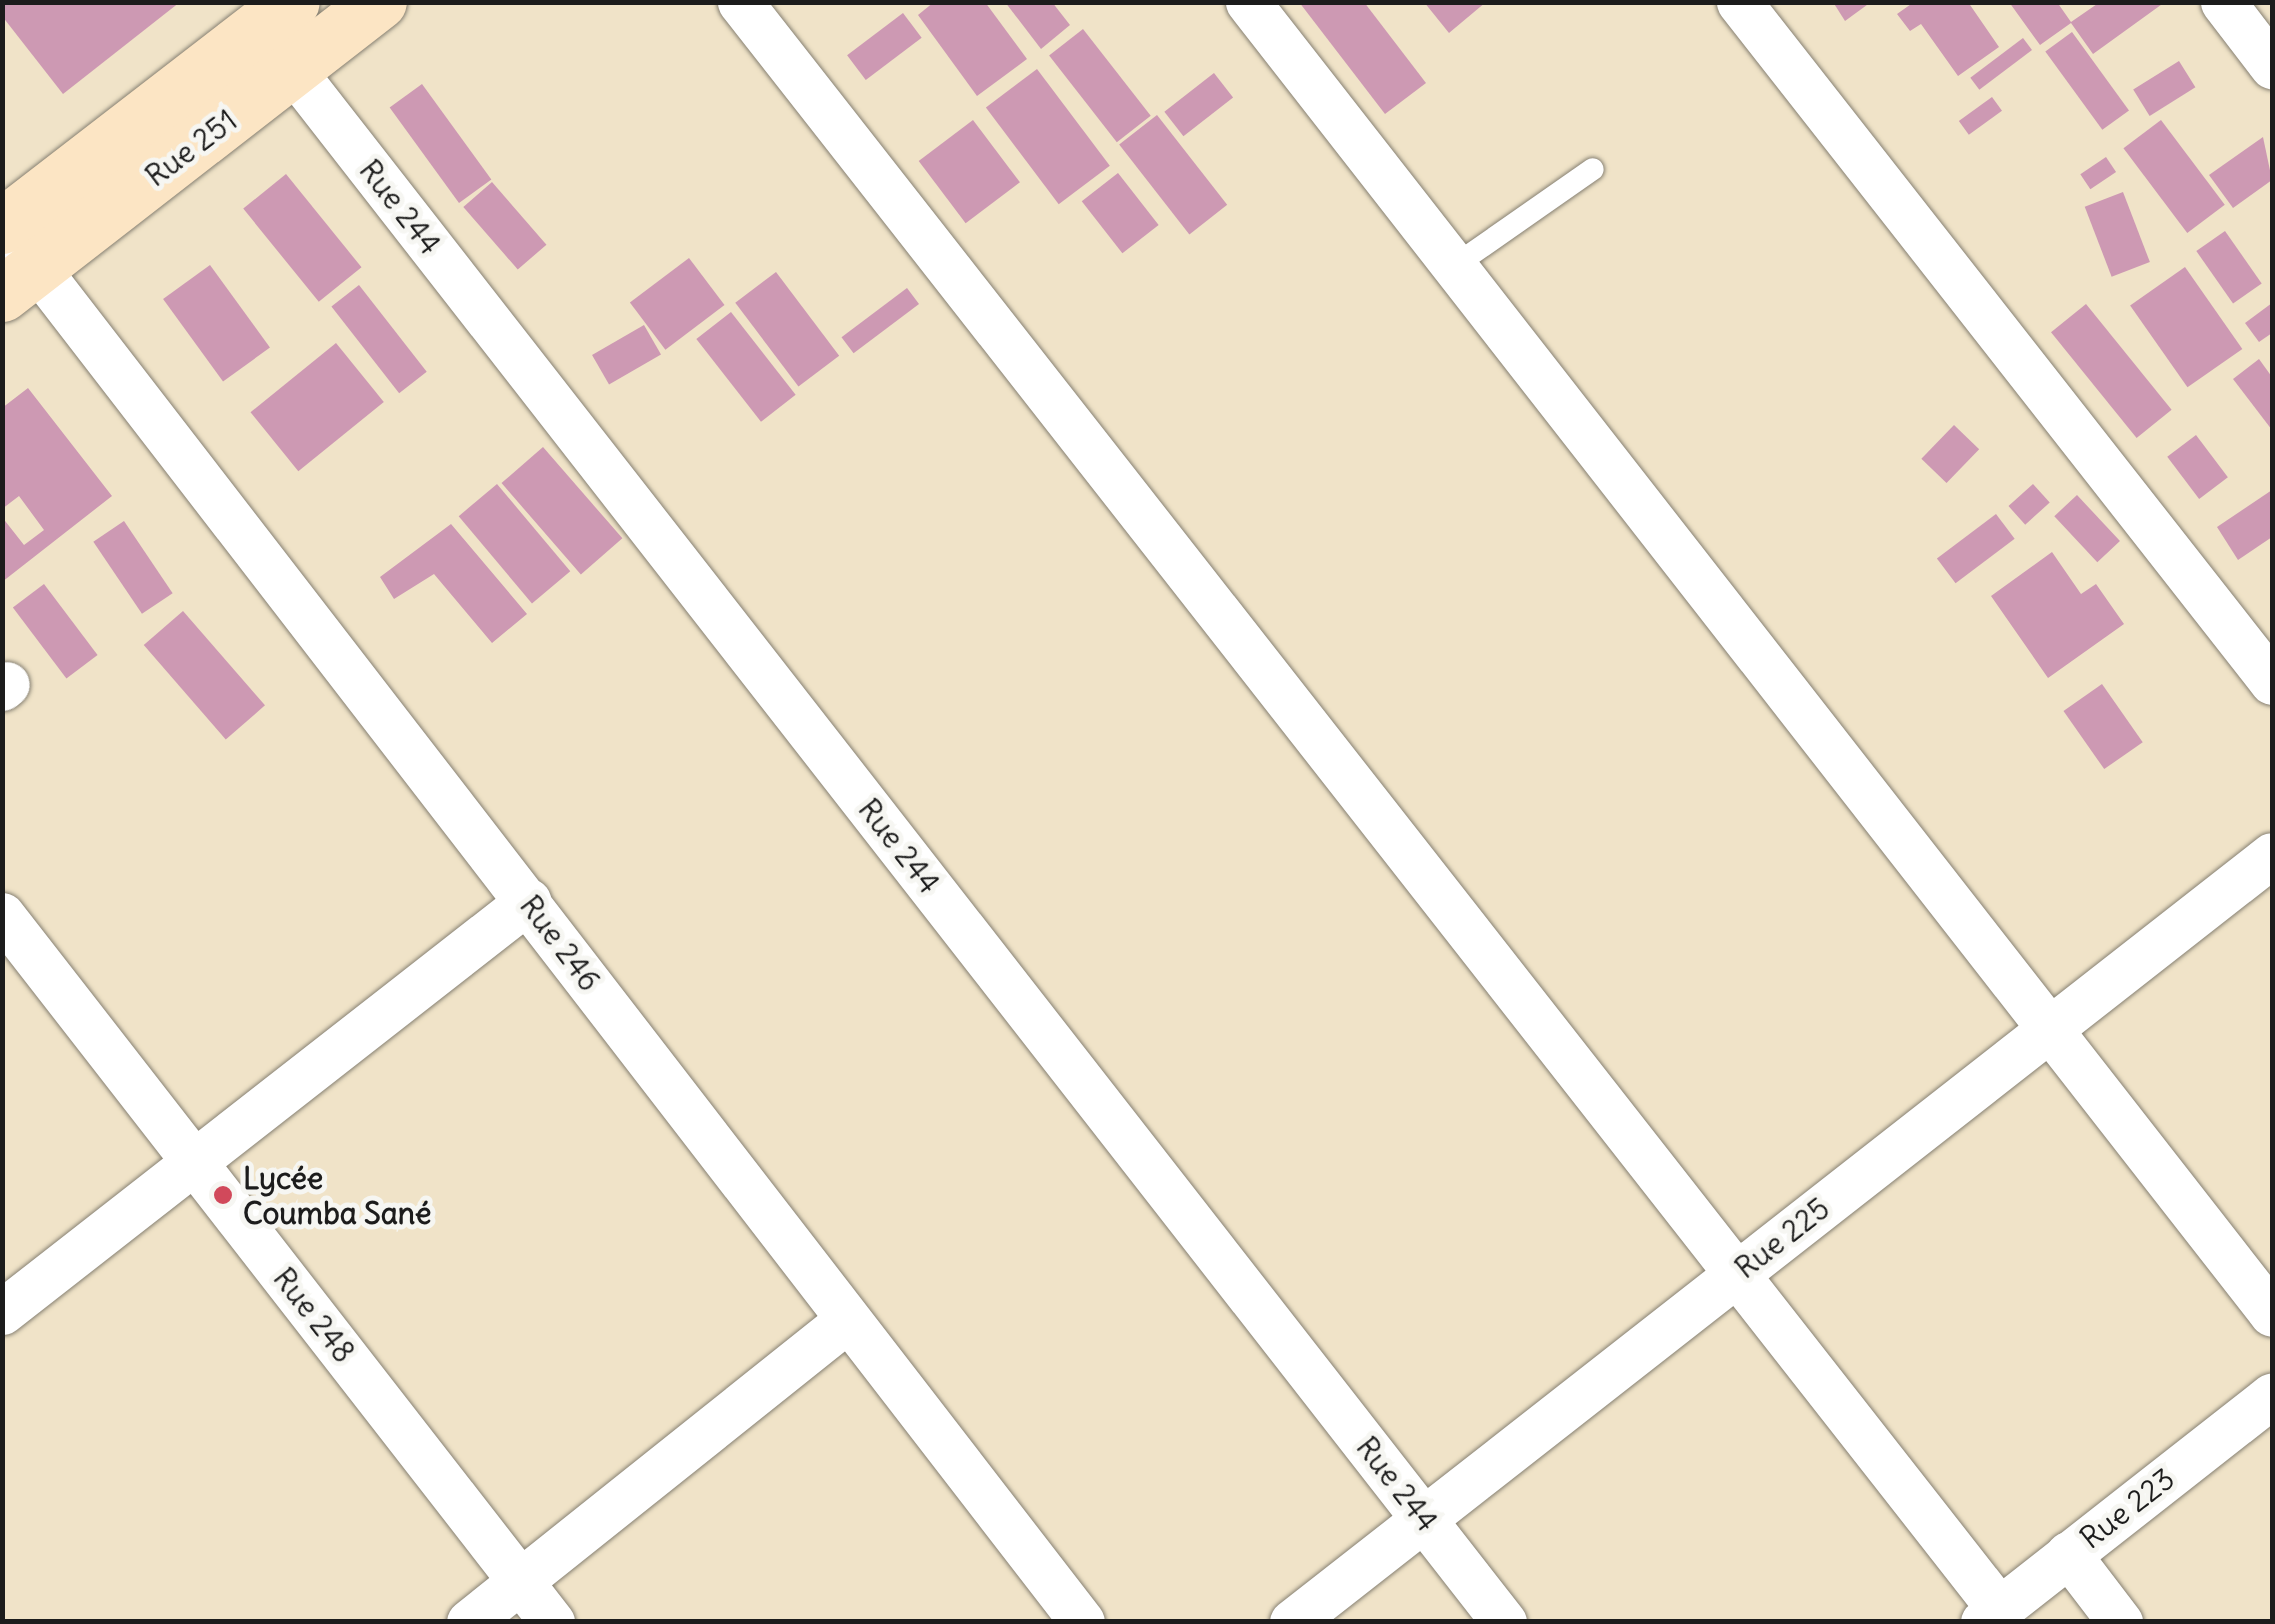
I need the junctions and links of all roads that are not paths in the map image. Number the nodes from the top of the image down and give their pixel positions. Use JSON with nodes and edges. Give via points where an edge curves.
{"nodes":[{"id":1,"x":292,"y":2,"type":"edge"},
{"id":2,"x":379,"y":2,"type":"edge"},
{"id":3,"x":740,"y":2,"type":"edge"},
{"id":4,"x":1248,"y":2,"type":"edge"},
{"id":5,"x":1740,"y":2,"type":"edge"},
{"id":6,"x":2223,"y":2,"type":"edge"},
{"id":7,"x":2272,"y":66,"type":"edge"},
{"id":8,"x":293,"y":70,"type":"junction"},
{"id":9,"x":1593,"y":169,"type":"dead end"},
{"id":10,"x":9,"y":247,"type":"edge"},
{"id":11,"x":1454,"y":266,"type":"junction"},
{"id":12,"x":2272,"y":682,"type":"edge"},
{"id":13,"x":2272,"y":855,"type":"edge"},
{"id":14,"x":528,"y":901,"type":"junction"},
{"id":15,"x":2,"y":915,"type":"edge"},
{"id":16,"x":2050,"y":1028,"type":"junction"},
{"id":17,"x":195,"y":1162,"type":"junction"},
{"id":18,"x":1737,"y":1273,"type":"junction"},
{"id":19,"x":2,"y":1312,"type":"edge"},
{"id":20,"x":2272,"y":1314,"type":"edge"},
{"id":21,"x":846,"y":1320,"type":"junction"},
{"id":22,"x":2272,"y":1395,"type":"edge"},
{"id":23,"x":1424,"y":1518,"type":"junction"},
{"id":24,"x":2068,"y":1554,"type":"junction"},
{"id":25,"x":520,"y":1580,"type":"junction"},
{"id":26,"x":1991,"y":1615,"type":"edge"},
{"id":27,"x":469,"y":1622,"type":"edge"},
{"id":28,"x":552,"y":1622,"type":"edge"},
{"id":29,"x":1082,"y":1622,"type":"edge"},
{"id":30,"x":1292,"y":1622,"type":"edge"},
{"id":31,"x":1504,"y":1622,"type":"edge"},
{"id":32,"x":2120,"y":1622,"type":"edge"}],
"edges":[{"from":1,"to":10,"type":"main road","name":"Rue 251"},
{"from":2,"to":8,"type":"main road","name":"Rue 251"},
{"from":3,"to":18,"type":"street"},
{"from":4,"to":11,"type":"street"},
{"from":5,"to":12,"type":"street"},
{"from":6,"to":7,"type":"street"},
{"from":8,"to":10,"type":"main road","name":"Rue 251"},
{"from":8,"to":23,"type":"street","name":"Rue 244"},
{"from":9,"to":11,"type":"lane"},
{"from":10,"to":14,"type":"street","name":"Rue 246"},
{"from":11,"to":16,"type":"street"},
{"from":13,"to":16,"type":"street","name":"Rue 225"},
{"from":14,"to":17,"type":"street"},
{"from":14,"to":21,"type":"street","name":"Rue 246"},
{"from":15,"to":17,"type":"street","name":"Rue 248"},
{"from":16,"to":18,"type":"street","name":"Rue 225"},
{"from":16,"to":20,"type":"street"},
{"from":17,"to":19,"type":"street"},
{"from":17,"to":25,"type":"street","name":"Rue 248"},
{"from":18,"to":23,"type":"street","name":"Rue 225"},
{"from":18,"to":26,"type":"street"},
{"from":21,"to":25,"type":"street"},
{"from":21,"to":29,"type":"street","name":"Rue 246"},
{"from":22,"to":24,"type":"street","name":"Rue 223"},
{"from":23,"to":30,"type":"street","name":"Rue 225"},
{"from":23,"to":31,"type":"street","name":"Rue 244"},
{"from":24,"to":26,"type":"street","name":"Rue 223"},
{"from":24,"to":32,"type":"street"},
{"from":25,"to":27,"type":"street"},
{"from":25,"to":28,"type":"street","name":"Rue 248"}]}
